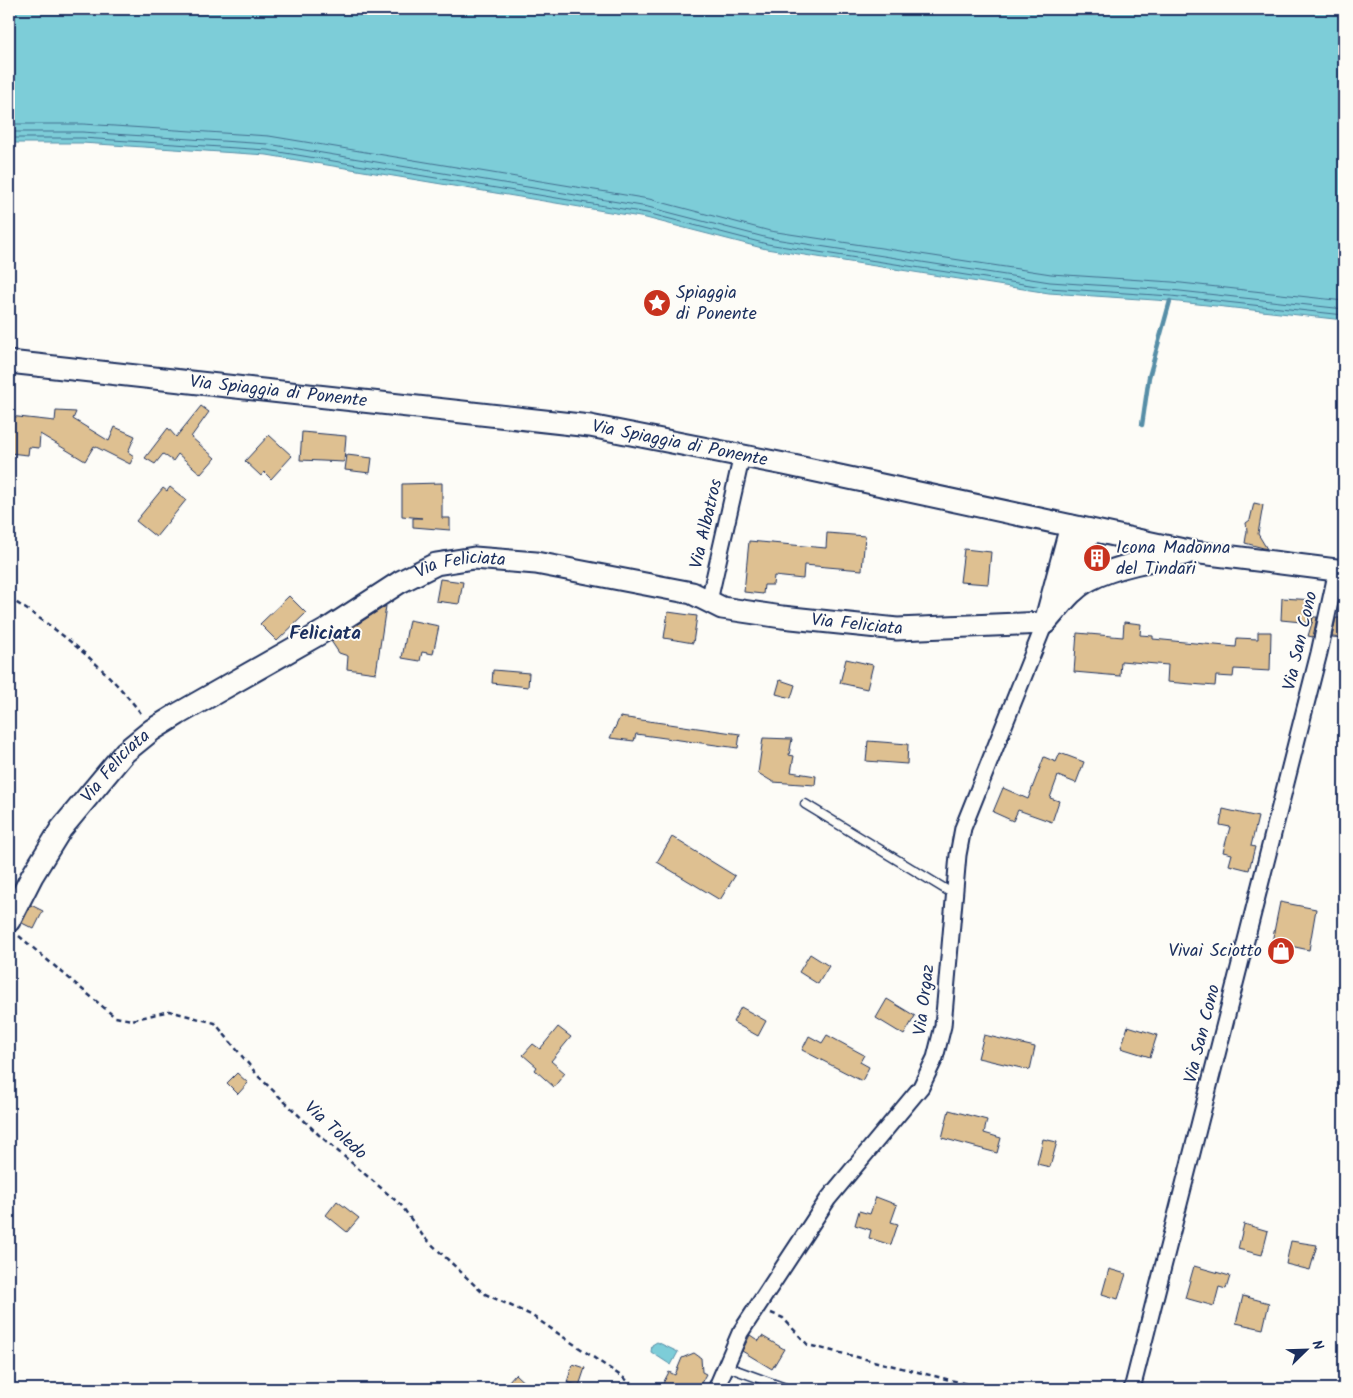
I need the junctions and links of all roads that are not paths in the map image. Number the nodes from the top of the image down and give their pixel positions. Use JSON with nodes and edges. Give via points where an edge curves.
{"nodes":[{"id":1,"x":9,"y":362,"type":"edge"},
{"id":2,"x":742,"y":456,"type":"junction"},
{"id":3,"x":1080,"y":528,"type":"junction"},
{"id":4,"x":1193,"y":552,"type":"junction"},
{"id":5,"x":1341,"y":570,"type":"edge"},
{"id":6,"x":1075,"y":590,"type":"junction"},
{"id":7,"x":709,"y":601,"type":"junction"},
{"id":8,"x":1045,"y":623,"type":"junction"},
{"id":9,"x":806,"y":804,"type":"dead end"},
{"id":10,"x":955,"y":895,"type":"junction"},
{"id":11,"x":13,"y":928,"type":"edge"},
{"id":12,"x":725,"y":1366,"type":"junction"},
{"id":13,"x":716,"y":1389,"type":"edge"},
{"id":14,"x":788,"y":1389,"type":"edge"},
{"id":15,"x":1132,"y":1389,"type":"edge"}],
"edges":[{"from":1,"to":2,"type":"street","name":"Via Spiaggia di Ponente","via":[[580,424]]},
{"from":2,"to":3,"type":"street","name":"Via Spiaggia di Ponente"},
{"from":2,"to":7,"type":"street","name":"Via Albatros"},
{"from":3,"to":4,"type":"street","name":"Via Spiaggia di Ponente"},
{"from":3,"to":6,"type":"street"},
{"from":3,"to":8,"type":"street"},
{"from":4,"to":5,"type":"street","name":"Via Spiaggia di Ponente"},
{"from":4,"to":6,"type":"street","via":[[1102,574]]},
{"from":5,"to":15,"type":"street","name":"Via San Cono"},
{"from":6,"to":8,"type":"street"},
{"from":7,"to":8,"type":"street","name":"Via Feliciata","via":[[722,608],[782,617],[897,629]]},
{"from":7,"to":11,"type":"street","name":"Via Feliciata","via":[[692,593],[536,563],[474,558],[436,564],[400,582],[326,630],[152,730],[125,752],[61,830],[32,876]]},
{"from":8,"to":10,"type":"street","name":"Via Orgaz","via":[[963,828]]},
{"from":9,"to":10,"type":"lane"},
{"from":10,"to":12,"type":"street","name":"Via Orgaz","via":[[943,1026],[921,1087],[828,1199],[756,1306]]},
{"from":12,"to":13,"type":"street","name":"Via Orgaz"},
{"from":12,"to":14,"type":"lane"}]}
